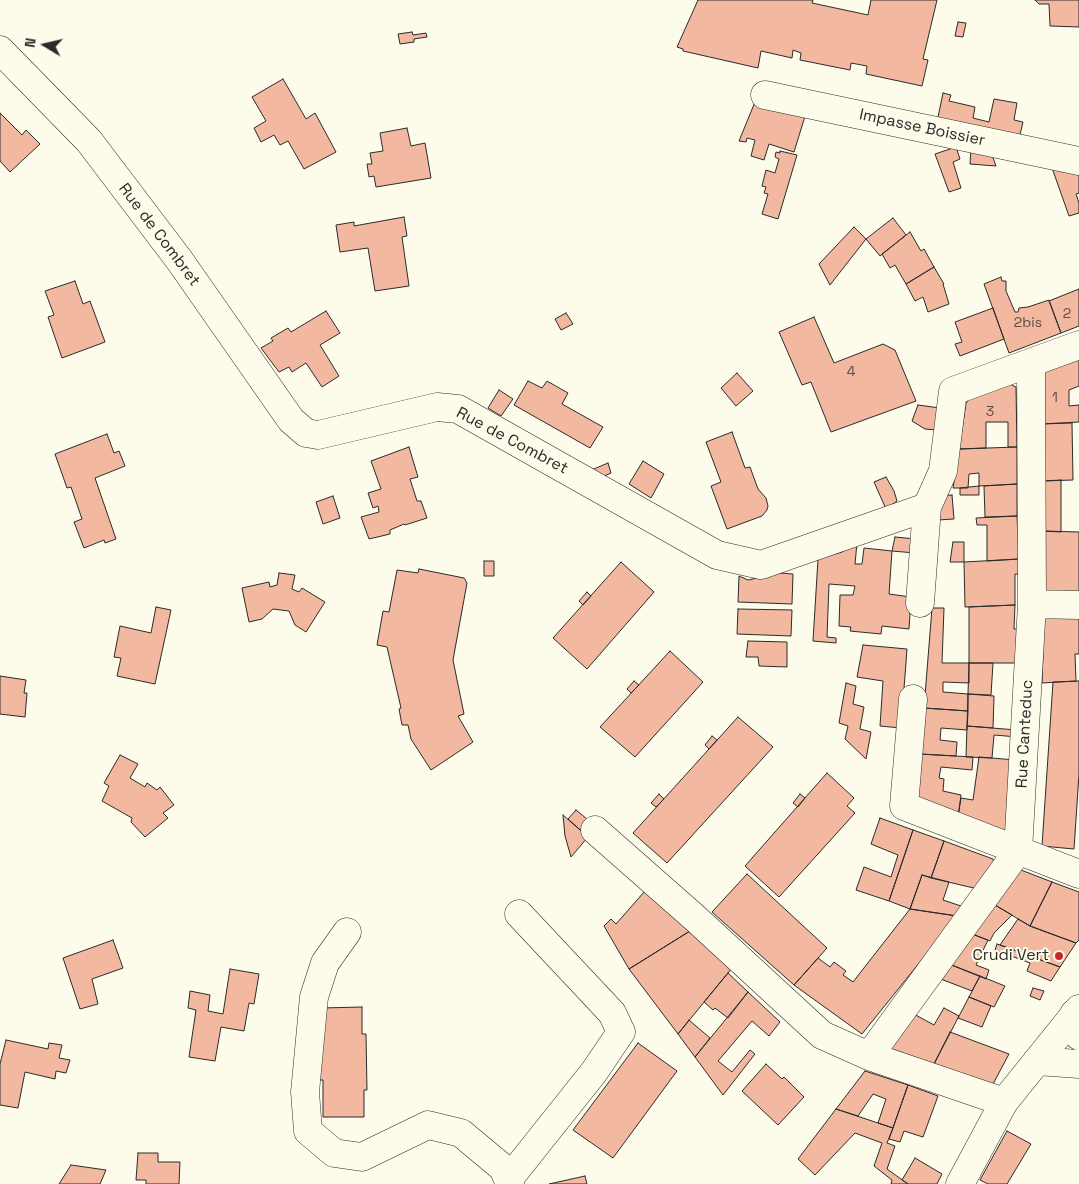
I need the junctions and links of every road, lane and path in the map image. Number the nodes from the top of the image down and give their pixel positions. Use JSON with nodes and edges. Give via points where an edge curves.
{"nodes":[{"id":1,"x":0,"y":50,"type":"edge"},
{"id":2,"x":765,"y":95,"type":"dead end"},
{"id":3,"x":1079,"y":161,"type":"edge"},
{"id":4,"x":1079,"y":345,"type":"edge"},
{"id":5,"x":1032,"y":364,"type":"junction"},
{"id":6,"x":927,"y":507,"type":"junction"},
{"id":7,"x":920,"y":603,"type":"dead end"},
{"id":8,"x":1032,"y":604,"type":"junction"},
{"id":9,"x":1079,"y":605,"type":"edge"},
{"id":10,"x":913,"y":699,"type":"dead end"},
{"id":11,"x":595,"y":830,"type":"dead end"},
{"id":12,"x":1018,"y":851,"type":"junction"},
{"id":13,"x":1079,"y":874,"type":"edge"},
{"id":14,"x":519,"y":914,"type":"dead end"},
{"id":15,"x":347,"y":932,"type":"dead end"},
{"id":16,"x":1078,"y":1016,"type":"edge"},
{"id":17,"x":869,"y":1056,"type":"junction"},
{"id":18,"x":1037,"y":1061,"type":"junction"},
{"id":19,"x":1079,"y":1064,"type":"edge"},
{"id":20,"x":1004,"y":1102,"type":"junction"},
{"id":21,"x":509,"y":1182,"type":"edge"},
{"id":22,"x":960,"y":1184,"type":"edge"}],
"edges":[{"from":1,"to":6,"type":"street","name":"Rue de Combret","via":[[89,141],[180,260],[291,420],[306,434],[437,407],[458,409],[717,555],[761,565]]},
{"from":2,"to":3,"type":"street","name":"Impasse Boissier"},
{"from":4,"to":5,"type":"street"},
{"from":5,"to":6,"type":"street","via":[[953,391],[943,471]]},
{"from":5,"to":8,"type":"street","name":"Rue Canteduc"},
{"from":6,"to":7,"type":"street"},
{"from":8,"to":9,"type":"street"},
{"from":8,"to":12,"type":"street","name":"Rue Canteduc"},
{"from":10,"to":12,"type":"street","via":[[904,806]]},
{"from":11,"to":17,"type":"street","via":[[822,1035]]},
{"from":12,"to":13,"type":"street"},
{"from":12,"to":17,"type":"street"},
{"from":14,"to":21,"type":"street","via":[[612,1013],[621,1032]]},
{"from":15,"to":21,"type":"street","via":[[326,963],[314,997],[305,1092],[308,1131],[334,1153],[362,1156],[428,1125],[461,1133],[503,1168]]},
{"from":16,"to":18,"type":"street"},
{"from":17,"to":20,"type":"street"},
{"from":18,"to":19,"type":"street"},
{"from":18,"to":20,"type":"street"},
{"from":20,"to":22,"type":"street"}]}
